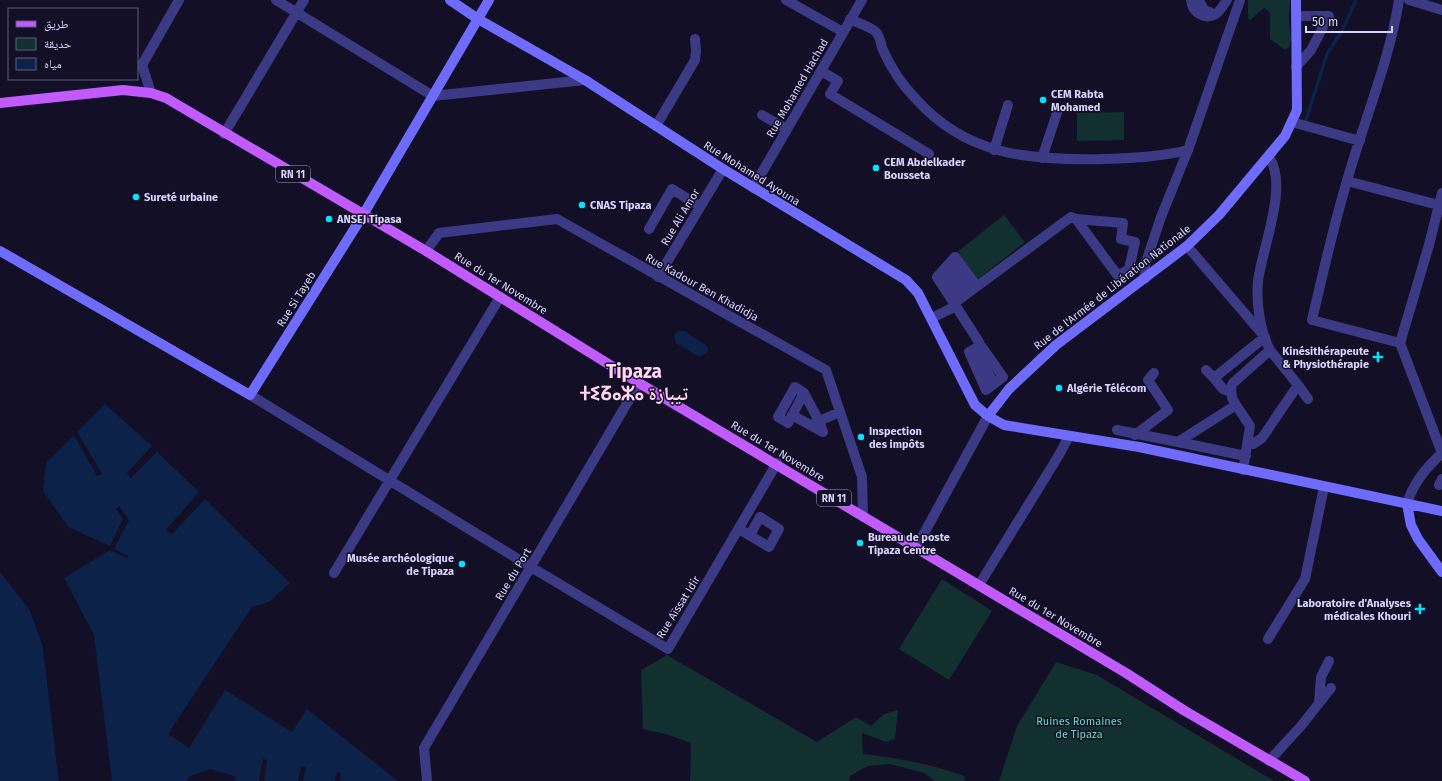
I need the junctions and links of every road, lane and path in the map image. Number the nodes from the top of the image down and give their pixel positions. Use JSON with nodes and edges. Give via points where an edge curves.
{"nodes":[{"id":1,"x":179,"y":0,"type":"edge"},
{"id":2,"x":276,"y":0,"type":"edge"},
{"id":3,"x":304,"y":0,"type":"edge"},
{"id":4,"x":450,"y":0,"type":"edge"},
{"id":5,"x":490,"y":0,"type":"edge"},
{"id":6,"x":786,"y":0,"type":"edge"},
{"id":7,"x":862,"y":0,"type":"edge"},
{"id":8,"x":1191,"y":0,"type":"edge"},
{"id":9,"x":1199,"y":0,"type":"edge"},
{"id":10,"x":1240,"y":0,"type":"edge"},
{"id":11,"x":1296,"y":0,"type":"edge"},
{"id":12,"x":1399,"y":0,"type":"edge"},
{"id":13,"x":1409,"y":0,"type":"edge"},
{"id":14,"x":1224,"y":4,"type":"edge"},
{"id":15,"x":1442,"y":10,"type":"edge"},
{"id":16,"x":297,"y":12,"type":"junction"},
{"id":17,"x":1296,"y":16,"type":"junction"},
{"id":18,"x":478,"y":19,"type":"junction"},
{"id":19,"x":850,"y":19,"type":"junction"},
{"id":20,"x":843,"y":32,"type":"junction"},
{"id":21,"x":695,"y":39,"type":"dead end"},
{"id":22,"x":140,"y":65,"type":"edge"},
{"id":23,"x":1296,"y":67,"type":"junction"},
{"id":24,"x":820,"y":71,"type":"junction"},
{"id":25,"x":585,"y":80,"type":"junction"},
{"id":26,"x":152,"y":93,"type":"junction"},
{"id":27,"x":433,"y":96,"type":"junction"},
{"id":28,"x":0,"y":103,"type":"edge"},
{"id":29,"x":1008,"y":105,"type":"dead end"},
{"id":30,"x":1058,"y":110,"type":"dead end"},
{"id":31,"x":762,"y":115,"type":"dead end"},
{"id":32,"x":1294,"y":122,"type":"junction"},
{"id":33,"x":656,"y":126,"type":"junction"},
{"id":34,"x":787,"y":129,"type":"junction"},
{"id":35,"x":224,"y":134,"type":"junction"},
{"id":36,"x":1360,"y":141,"type":"junction"},
{"id":37,"x":994,"y":150,"type":"junction"},
{"id":38,"x":1188,"y":150,"type":"junction"},
{"id":39,"x":929,"y":154,"type":"dead end"},
{"id":40,"x":1269,"y":157,"type":"junction"},
{"id":41,"x":1042,"y":158,"type":"junction"},
{"id":42,"x":722,"y":169,"type":"junction"},
{"id":43,"x":1347,"y":181,"type":"junction"},
{"id":44,"x":753,"y":188,"type":"junction"},
{"id":45,"x":1442,"y":193,"type":"edge"},
{"id":46,"x":1440,"y":205,"type":"edge"},
{"id":47,"x":699,"y":206,"type":"junction"},
{"id":48,"x":363,"y":215,"type":"junction"},
{"id":49,"x":1076,"y":219,"type":"junction"},
{"id":50,"x":649,"y":230,"type":"dead end"},
{"id":51,"x":1187,"y":246,"type":"junction"},
{"id":52,"x":0,"y":251,"type":"edge"},
{"id":53,"x":426,"y":251,"type":"junction"},
{"id":54,"x":658,"y":276,"type":"junction"},
{"id":55,"x":1145,"y":279,"type":"junction"},
{"id":56,"x":966,"y":294,"type":"junction"},
{"id":57,"x":500,"y":297,"type":"junction"},
{"id":58,"x":932,"y":318,"type":"junction"},
{"id":59,"x":1265,"y":337,"type":"junction"},
{"id":60,"x":1400,"y":343,"type":"junction"},
{"id":61,"x":1270,"y":350,"type":"junction"},
{"id":62,"x":1206,"y":370,"type":"dead end"},
{"id":63,"x":1154,"y":373,"type":"dead end"},
{"id":64,"x":1214,"y":378,"type":"junction"},
{"id":65,"x":639,"y":382,"type":"junction"},
{"id":66,"x":994,"y":384,"type":"dead end"},
{"id":67,"x":1298,"y":385,"type":"junction"},
{"id":68,"x":1231,"y":392,"type":"junction"},
{"id":69,"x":250,"y":395,"type":"junction"},
{"id":70,"x":1308,"y":399,"type":"dead end"},
{"id":71,"x":1236,"y":405,"type":"junction"},
{"id":72,"x":840,"y":412,"type":"junction"},
{"id":73,"x":988,"y":416,"type":"junction"},
{"id":74,"x":815,"y":423,"type":"junction"},
{"id":75,"x":1117,"y":430,"type":"dead end"},
{"id":76,"x":1135,"y":435,"type":"junction"},
{"id":77,"x":1069,"y":436,"type":"junction"},
{"id":78,"x":1178,"y":442,"type":"junction"},
{"id":79,"x":1248,"y":444,"type":"junction"},
{"id":80,"x":1246,"y":456,"type":"junction"},
{"id":81,"x":1440,"y":458,"type":"edge"},
{"id":82,"x":777,"y":464,"type":"junction"},
{"id":83,"x":1244,"y":470,"type":"junction"},
{"id":84,"x":389,"y":481,"type":"junction"},
{"id":85,"x":1324,"y":487,"type":"junction"},
{"id":86,"x":1407,"y":504,"type":"junction"},
{"id":87,"x":1442,"y":511,"type":"edge"},
{"id":88,"x":863,"y":517,"type":"junction"},
{"id":89,"x":739,"y":529,"type":"junction"},
{"id":90,"x":750,"y":535,"type":"dead end"},
{"id":91,"x":916,"y":548,"type":"junction"},
{"id":92,"x":531,"y":567,"type":"junction"},
{"id":93,"x":1442,"y":572,"type":"edge"},
{"id":94,"x":334,"y":573,"type":"dead end"},
{"id":95,"x":979,"y":585,"type":"junction"},
{"id":96,"x":1268,"y":639,"type":"dead end"},
{"id":97,"x":1329,"y":661,"type":"dead end"},
{"id":98,"x":1331,"y":688,"type":"dead end"},
{"id":99,"x":1319,"y":702,"type":"junction"},
{"id":100,"x":1269,"y":761,"type":"junction"},
{"id":101,"x":427,"y":781,"type":"edge"},
{"id":102,"x":1305,"y":781,"type":"edge"}],
"edges":[{"from":1,"to":22,"type":"street"},
{"from":2,"to":16,"type":"street"},
{"from":3,"to":16,"type":"street"},
{"from":4,"to":18,"type":"main road","name":"Rue Mohamed Ayouna"},
{"from":5,"to":18,"type":"main road"},
{"from":6,"to":20,"type":"street"},
{"from":7,"to":19,"type":"street","name":"Rue Mohamed Hachad"},
{"from":8,"to":14,"type":"street","via":[[1193,8],[1206,16],[1218,12]]},
{"from":9,"to":14,"type":"street","via":[[1200,6],[1208,12],[1216,12]]},
{"from":10,"to":38,"type":"street"},
{"from":11,"to":17,"type":"main road","name":"Rue de l'Armée de Libération Nationale"},
{"from":12,"to":36,"type":"street","via":[[1394,31]]},
{"from":13,"to":15,"type":"street"},
{"from":16,"to":27,"type":"street"},
{"from":16,"to":35,"type":"street"},
{"from":17,"to":23,"type":"main road","name":"Rue de l'Armée de Libération Nationale"},
{"from":17,"to":23,"type":"street","via":[[1329,16],[1310,50]]},
{"from":18,"to":25,"type":"main road","name":"Rue Mohamed Ayouna"},
{"from":18,"to":27,"type":"main road"},
{"from":19,"to":20,"type":"street","name":"Rue Mohamed Hachad"},
{"from":19,"to":37,"type":"street","via":[[876,32],[900,80],[932,115],[961,136]]},
{"from":20,"to":24,"type":"street","name":"Rue Mohamed Hachad"},
{"from":21,"to":33,"type":"street","via":[[695,60]]},
{"from":22,"to":26,"type":"street"},
{"from":23,"to":32,"type":"main road","name":"Rue de l'Armée de Libération Nationale"},
{"from":24,"to":34,"type":"street","name":"Rue Mohamed Hachad"},
{"from":24,"to":39,"type":"street","via":[[838,81],[830,94]]},
{"from":25,"to":27,"type":"street"},
{"from":25,"to":33,"type":"main road","name":"Rue Mohamed Ayouna"},
{"from":26,"to":28,"type":"main road","number":"RN 11","via":[[123,90]]},
{"from":26,"to":35,"type":"main road","number":"RN 11","via":[[180,105]]},
{"from":27,"to":48,"type":"main road","name":"Rue Si Tayeb"},
{"from":29,"to":37,"type":"street"},
{"from":30,"to":41,"type":"street"},
{"from":31,"to":34,"type":"street"},
{"from":32,"to":36,"type":"street"},
{"from":32,"to":40,"type":"main road","name":"Rue de l'Armée de Libération Nationale"},
{"from":33,"to":42,"type":"main road","name":"Rue Mohamed Ayouna"},
{"from":34,"to":44,"type":"street","name":"Rue Mohamed Hachad"},
{"from":35,"to":48,"type":"main road","number":"RN 11"},
{"from":36,"to":43,"type":"street"},
{"from":37,"to":41,"type":"street","via":[[1017,156]]},
{"from":38,"to":41,"type":"street","via":[[1123,158]]},
{"from":38,"to":55,"type":"street","via":[[1161,217],[1146,265]]},
{"from":40,"to":51,"type":"main road","name":"Rue de l'Armée de Libération Nationale","via":[[1219,215]]},
{"from":40,"to":59,"type":"street","via":[[1277,172],[1277,194],[1258,282],[1258,303]]},
{"from":42,"to":44,"type":"main road","name":"Rue Mohamed Ayouna"},
{"from":42,"to":47,"type":"street","name":"Rue Ali Amor"},
{"from":43,"to":46,"type":"street"},
{"from":43,"to":60,"type":"street","via":[[1312,320]]},
{"from":44,"to":58,"type":"main road","name":"Rue Mohamed Ayouna","via":[[906,280],[918,293]]},
{"from":45,"to":46,"type":"street"},
{"from":46,"to":60,"type":"street"},
{"from":47,"to":50,"type":"street","via":[[672,189]]},
{"from":47,"to":54,"type":"street","name":"Rue Ali Amor"},
{"from":48,"to":53,"type":"main road","name":"Rue du 1er Novembre","number":"RN 11"},
{"from":48,"to":69,"type":"main road","name":"Rue Si Tayeb"},
{"from":49,"to":49,"type":"street","via":[[1118,276],[1129,269],[1135,242],[1121,239],[1123,223]]},
{"from":49,"to":56,"type":"street","via":[[1071,216]]},
{"from":51,"to":55,"type":"main road","name":"Rue de l'Armée de Libération Nationale"},
{"from":51,"to":59,"type":"street"},
{"from":52,"to":69,"type":"main road"},
{"from":53,"to":54,"type":"street","name":"Rue Kadour Ben Khadidja","via":[[439,233],[557,219]]},
{"from":53,"to":57,"type":"main road","name":"Rue du 1er Novembre","number":"RN 11"},
{"from":54,"to":72,"type":"street","name":"Rue Kadour Ben Khadidja","via":[[826,370]]},
{"from":55,"to":73,"type":"main road","name":"Rue de l'Armée de Libération Nationale","via":[[1052,349],[1009,389]]},
{"from":56,"to":56,"type":"street","via":[[946,267],[955,257]]},
{"from":56,"to":58,"type":"street","via":[[952,308]]},
{"from":56,"to":66,"type":"street","via":[[980,342],[978,355]]},
{"from":57,"to":65,"type":"main road","name":"Rue du 1er Novembre","number":"RN 11"},
{"from":57,"to":84,"type":"street"},
{"from":58,"to":73,"type":"main road","name":"Rue Mohamed Ayouna","via":[[975,405]]},
{"from":59,"to":61,"type":"street"},
{"from":59,"to":64,"type":"street"},
{"from":60,"to":81,"type":"street"},
{"from":61,"to":67,"type":"street"},
{"from":61,"to":68,"type":"street","via":[[1233,383]]},
{"from":62,"to":64,"type":"street"},
{"from":63,"to":76,"type":"street","via":[[1148,380],[1168,410]]},
{"from":64,"to":68,"type":"street","via":[[1223,389]]},
{"from":65,"to":82,"type":"main road","name":"Rue du 1er Novembre","number":"RN 11"},
{"from":65,"to":92,"type":"street","name":"Rue du Port"},
{"from":67,"to":70,"type":"street"},
{"from":67,"to":79,"type":"street","via":[[1262,438]]},
{"from":68,"to":71,"type":"street"},
{"from":69,"to":84,"type":"street"},
{"from":71,"to":78,"type":"street"},
{"from":71,"to":79,"type":"street","via":[[1250,426]]},
{"from":72,"to":74,"type":"street"},
{"from":72,"to":88,"type":"street","name":"Rue Kadour Ben Khadidja","via":[[862,477]]},
{"from":73,"to":77,"type":"main road","name":"Rue Mohamed Ayouna","via":[[1011,427]]},
{"from":73,"to":91,"type":"street"},
{"from":74,"to":74,"type":"street","via":[[804,393],[794,387],[778,417],[788,423],[792,415]]},
{"from":75,"to":76,"type":"street"},
{"from":76,"to":78,"type":"street"},
{"from":77,"to":83,"type":"main road","name":"Rue Mohamed Ayouna","via":[[1139,447]]},
{"from":77,"to":95,"type":"street"},
{"from":78,"to":80,"type":"street"},
{"from":79,"to":80,"type":"street"},
{"from":80,"to":83,"type":"street"},
{"from":81,"to":86,"type":"street","via":[[1419,477],[1410,492]]},
{"from":82,"to":88,"type":"main road","name":"Rue du 1er Novembre","number":"RN 11"},
{"from":82,"to":89,"type":"street","name":"Rue Aïssat Idir"},
{"from":83,"to":85,"type":"main road","name":"Rue Mohamed Ayouna"},
{"from":84,"to":92,"type":"street"},
{"from":84,"to":94,"type":"street"},
{"from":85,"to":86,"type":"main road","name":"Rue Mohamed Ayouna"},
{"from":85,"to":96,"type":"street","via":[[1305,579]]},
{"from":86,"to":87,"type":"main road","name":"Rue Mohamed Ayouna"},
{"from":86,"to":93,"type":"main road","via":[[1411,526],[1418,540]]},
{"from":88,"to":91,"type":"main road","name":"Rue du 1er Novembre","number":"RN 11"},
{"from":89,"to":90,"type":"street"},
{"from":89,"to":92,"type":"street","name":"Rue Aïssat Idir","via":[[668,649]]},
{"from":91,"to":95,"type":"main road","name":"Rue du 1er Novembre","number":"RN 11"},
{"from":92,"to":101,"type":"street","name":"Rue du Port","via":[[424,748]]},
{"from":95,"to":100,"type":"main road","name":"Rue du 1er Novembre","number":"RN 11"},
{"from":97,"to":99,"type":"street","via":[[1321,677]]},
{"from":98,"to":99,"type":"street"},
{"from":99,"to":100,"type":"street"},
{"from":100,"to":102,"type":"main road","name":"Rue du 1er Novembre","number":"RN 11"}]}
